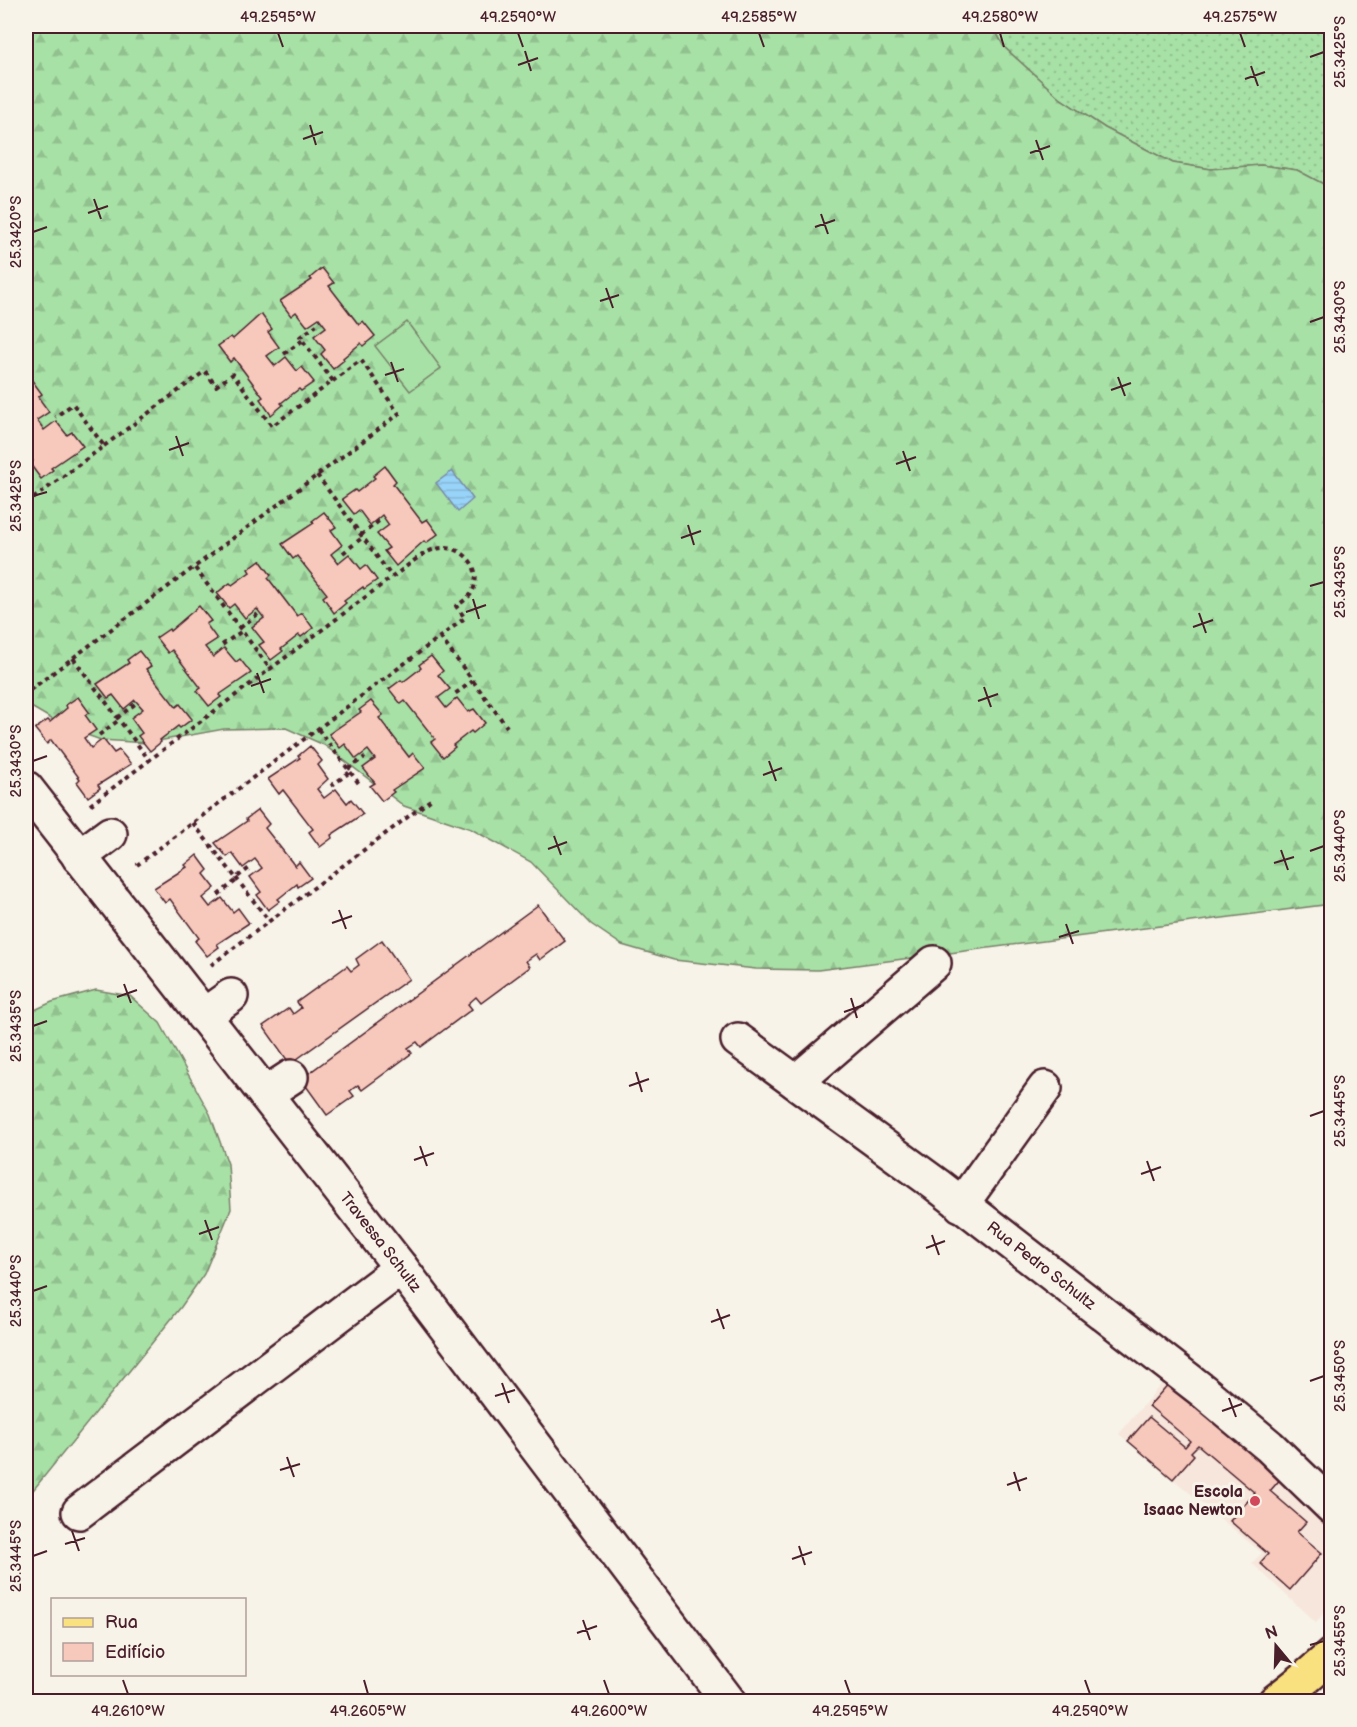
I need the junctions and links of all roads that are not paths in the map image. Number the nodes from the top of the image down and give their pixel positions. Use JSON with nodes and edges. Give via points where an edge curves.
{"nodes":[{"id":1,"x":27,"y":792,"type":"edge"},
{"id":2,"x":110,"y":834,"type":"dead end"},
{"id":3,"x":79,"y":857,"type":"junction"},
{"id":4,"x":934,"y":963,"type":"dead end"},
{"id":5,"x":231,"y":996,"type":"dead end"},
{"id":6,"x":203,"y":1016,"type":"junction"},
{"id":7,"x":738,"y":1040,"type":"dead end"},
{"id":8,"x":796,"y":1083,"type":"junction"},
{"id":9,"x":1045,"y":1088,"type":"dead end"},
{"id":10,"x":961,"y":1205,"type":"junction"},
{"id":11,"x":401,"y":1268,"type":"junction"},
{"id":12,"x":1332,"y":1507,"type":"edge"},
{"id":13,"x":79,"y":1512,"type":"dead end"},
{"id":14,"x":1332,"y":1655,"type":"edge"},
{"id":15,"x":729,"y":1701,"type":"edge"},
{"id":16,"x":1275,"y":1701,"type":"edge"}],
"edges":[{"from":1,"to":3,"type":"street","name":"Travessa Schultz"},
{"from":2,"to":3,"type":"street"},
{"from":3,"to":6,"type":"street","name":"Travessa Schultz"},
{"from":4,"to":8,"type":"street"},
{"from":5,"to":6,"type":"street"},
{"from":6,"to":11,"type":"street","name":"Travessa Schultz","via":[[278,1086]]},
{"from":7,"to":8,"type":"street","name":"Rua Pedro Schultz"},
{"from":8,"to":10,"type":"street","name":"Rua Pedro Schultz"},
{"from":9,"to":10,"type":"street"},
{"from":10,"to":12,"type":"street","name":"Rua Pedro Schultz","via":[[1203,1391],[1269,1446]]},
{"from":11,"to":13,"type":"street"},
{"from":11,"to":15,"type":"street","name":"Travessa Schultz"},
{"from":14,"to":16,"type":"main road"}]}
